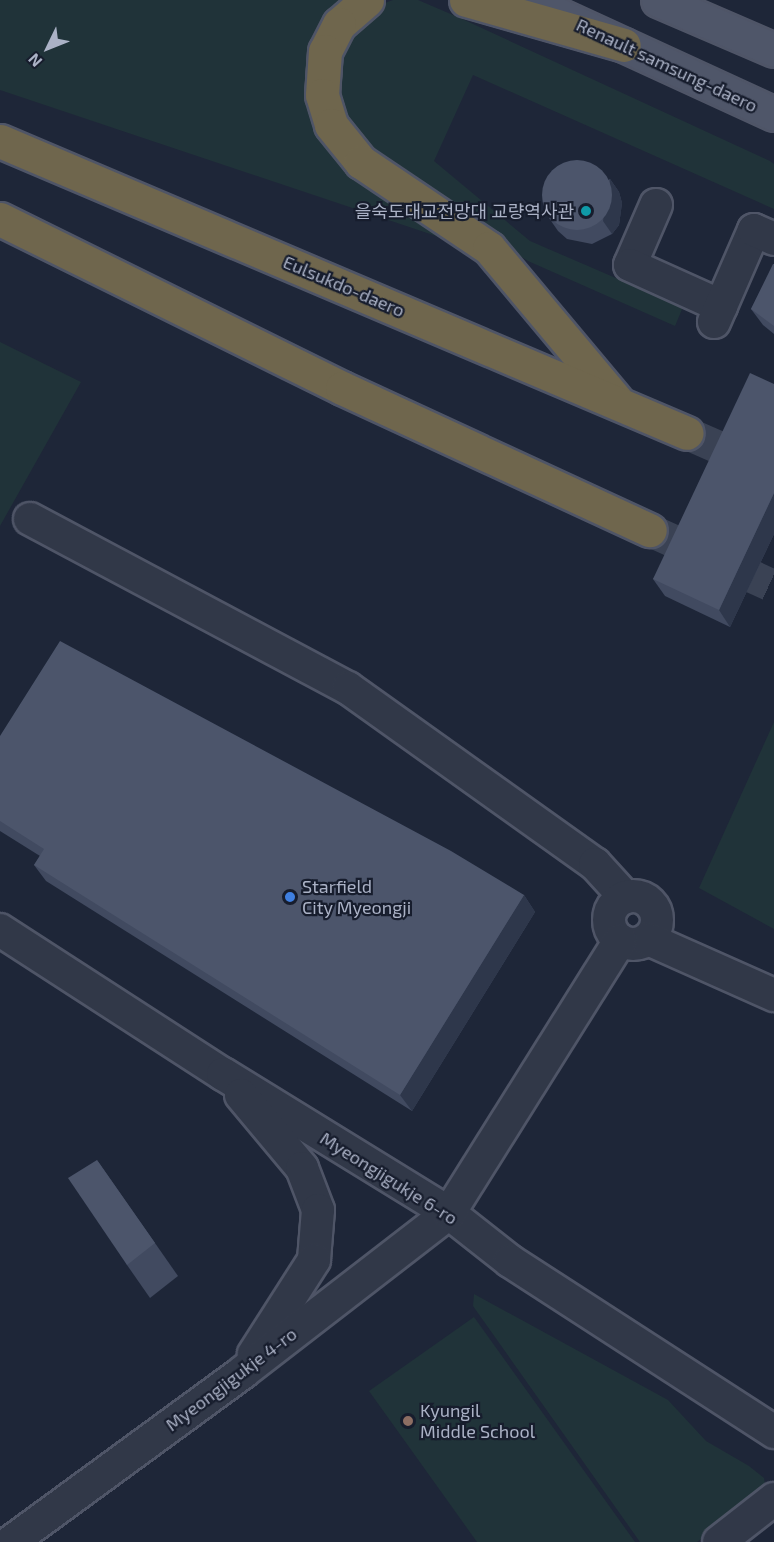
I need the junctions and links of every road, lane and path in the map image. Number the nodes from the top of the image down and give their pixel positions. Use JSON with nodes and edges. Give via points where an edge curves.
{"nodes":[{"id":1,"x":367,"y":0,"type":"edge"},
{"id":2,"x":466,"y":0,"type":"edge"},
{"id":3,"x":526,"y":0,"type":"edge"},
{"id":4,"x":658,"y":0,"type":"edge"},
{"id":5,"x":624,"y":45,"type":"junction"},
{"id":6,"x":774,"y":50,"type":"edge"},
{"id":7,"x":731,"y":94,"type":"junction"},
{"id":8,"x":774,"y":114,"type":"edge"},
{"id":9,"x":774,"y":134,"type":"edge"},
{"id":10,"x":0,"y":141,"type":"edge"},
{"id":11,"x":656,"y":205,"type":"dead end"},
{"id":12,"x":0,"y":219,"type":"edge"},
{"id":13,"x":774,"y":239,"type":"edge"},
{"id":14,"x":619,"y":403,"type":"junction"},
{"id":15,"x":687,"y":433,"type":"tunnel mouth"},
{"id":16,"x":30,"y":519,"type":"dead end"},
{"id":17,"x":650,"y":530,"type":"tunnel mouth"},
{"id":18,"x":0,"y":930,"type":"edge"},
{"id":19,"x":634,"y":940,"type":"junction"},
{"id":20,"x":774,"y":995,"type":"edge"},
{"id":21,"x":223,"y":1074,"type":"junction"},
{"id":22,"x":449,"y":1214,"type":"junction"},
{"id":23,"x":243,"y":1372,"type":"junction"},
{"id":24,"x":774,"y":1432,"type":"edge"},
{"id":25,"x":774,"y":1499,"type":"edge"},
{"id":26,"x":11,"y":1542,"type":"edge"},
{"id":27,"x":719,"y":1542,"type":"edge"}],
"edges":[{"from":1,"to":14,"type":"highway","via":[[339,24],[325,51],[322,95],[331,125],[361,162],[489,248]]},
{"from":2,"to":5,"type":"highway"},
{"from":3,"to":5,"type":"main road","name":"Renault samsung-daero"},
{"from":4,"to":6,"type":"main road"},
{"from":5,"to":7,"type":"main road","name":"Renault samsung-daero"},
{"from":7,"to":8,"type":"main road","name":"Renault samsung-daero"},
{"from":7,"to":9,"type":"main road"},
{"from":10,"to":14,"type":"highway","name":"Eulsukdo-daero"},
{"from":11,"to":13,"type":"street","via":[[630,265],[717,314],[754,230]]},
{"from":12,"to":17,"type":"highway","via":[[342,388]]},
{"from":14,"to":15,"type":"highway","name":"Eulsukdo-daero"},
{"from":16,"to":19,"type":"street","via":[[348,688],[595,864],[625,897],[640,897],[653,906],[656,928]]},
{"from":18,"to":21,"type":"street","name":"Myeongjigukje 6-ro"},
{"from":19,"to":20,"type":"street"},
{"from":19,"to":22,"type":"street"},
{"from":21,"to":22,"type":"street","name":"Myeongjigukje 6-ro"},
{"from":21,"to":23,"type":"street","via":[[302,1168],[318,1210],[314,1260]]},
{"from":22,"to":23,"type":"street","name":"Myeongjigukje 4-ro"},
{"from":22,"to":24,"type":"street","name":"Myeongjigukje 6-ro","via":[[510,1261]]},
{"from":23,"to":26,"type":"street","name":"Myeongjigukje 4-ro"},
{"from":25,"to":27,"type":"street"}]}
